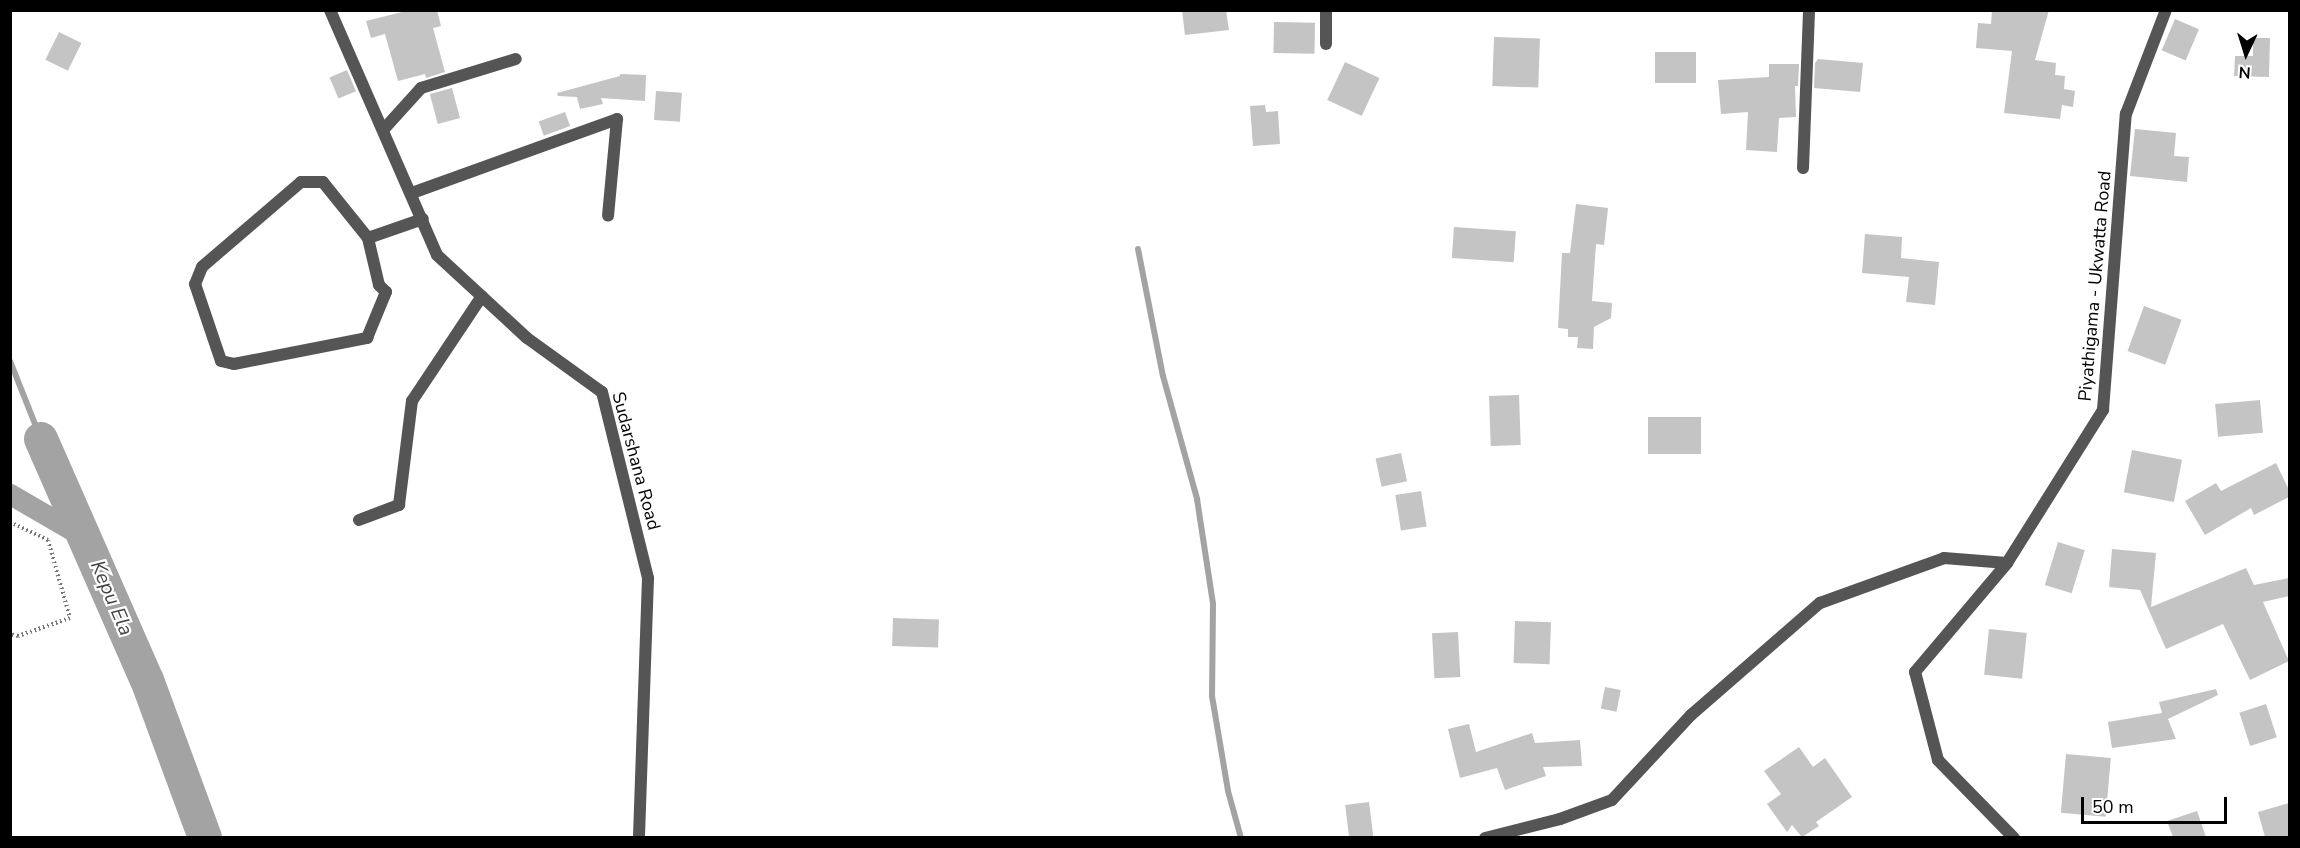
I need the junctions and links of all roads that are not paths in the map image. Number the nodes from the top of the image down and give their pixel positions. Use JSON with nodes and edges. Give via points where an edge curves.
{"nodes":[{"id":1,"x":330,"y":10,"type":"edge"},
{"id":2,"x":1326,"y":10,"type":"edge"},
{"id":3,"x":1809,"y":10,"type":"edge"},
{"id":4,"x":2166,"y":10,"type":"edge"},
{"id":5,"x":1326,"y":44,"type":"dead end"},
{"id":6,"x":516,"y":59,"type":"dead end"},
{"id":7,"x":384,"y":129,"type":"junction"},
{"id":8,"x":1803,"y":168,"type":"dead end"},
{"id":9,"x":412,"y":193,"type":"junction"},
{"id":10,"x":608,"y":216,"type":"dead end"},
{"id":11,"x":423,"y":219,"type":"junction"},
{"id":12,"x":368,"y":238,"type":"junction"},
{"id":13,"x":482,"y":296,"type":"junction"},
{"id":14,"x":358,"y":520,"type":"dead end"},
{"id":15,"x":2007,"y":563,"type":"junction"},
{"id":16,"x":639,"y":837,"type":"edge"},
{"id":17,"x":1485,"y":837,"type":"edge"},
{"id":18,"x":2014,"y":837,"type":"edge"}],
"edges":[{"from":1,"to":7,"type":"street","name":"Sudarshana Road"},
{"from":2,"to":5,"type":"street"},
{"from":3,"to":8,"type":"street"},
{"from":4,"to":15,"type":"street","name":"Piyathigama - Ukwatta Road","via":[[2126,114],[2103,410]]},
{"from":6,"to":7,"type":"street","via":[[421,88]]},
{"from":7,"to":9,"type":"street","name":"Sudarshana Road"},
{"from":9,"to":10,"type":"street","via":[[617,119]]},
{"from":9,"to":11,"type":"street","name":"Sudarshana Road"},
{"from":11,"to":12,"type":"street"},
{"from":11,"to":13,"type":"street","name":"Sudarshana Road","via":[[437,255]]},
{"from":12,"to":12,"type":"street","via":[[379,285],[386,292],[367,338],[234,364],[221,361],[195,284],[202,267],[301,182],[323,182]]},
{"from":13,"to":14,"type":"street","via":[[412,401],[399,505]]},
{"from":13,"to":16,"type":"street","name":"Sudarshana Road","via":[[527,338],[602,392],[648,578]]},
{"from":15,"to":17,"type":"street","via":[[1944,558],[1820,603],[1691,715],[1612,800],[1560,819]]},
{"from":15,"to":18,"type":"street","name":"Piyathigama - Ukwatta Road","via":[[1915,672],[1938,760]]}]}
